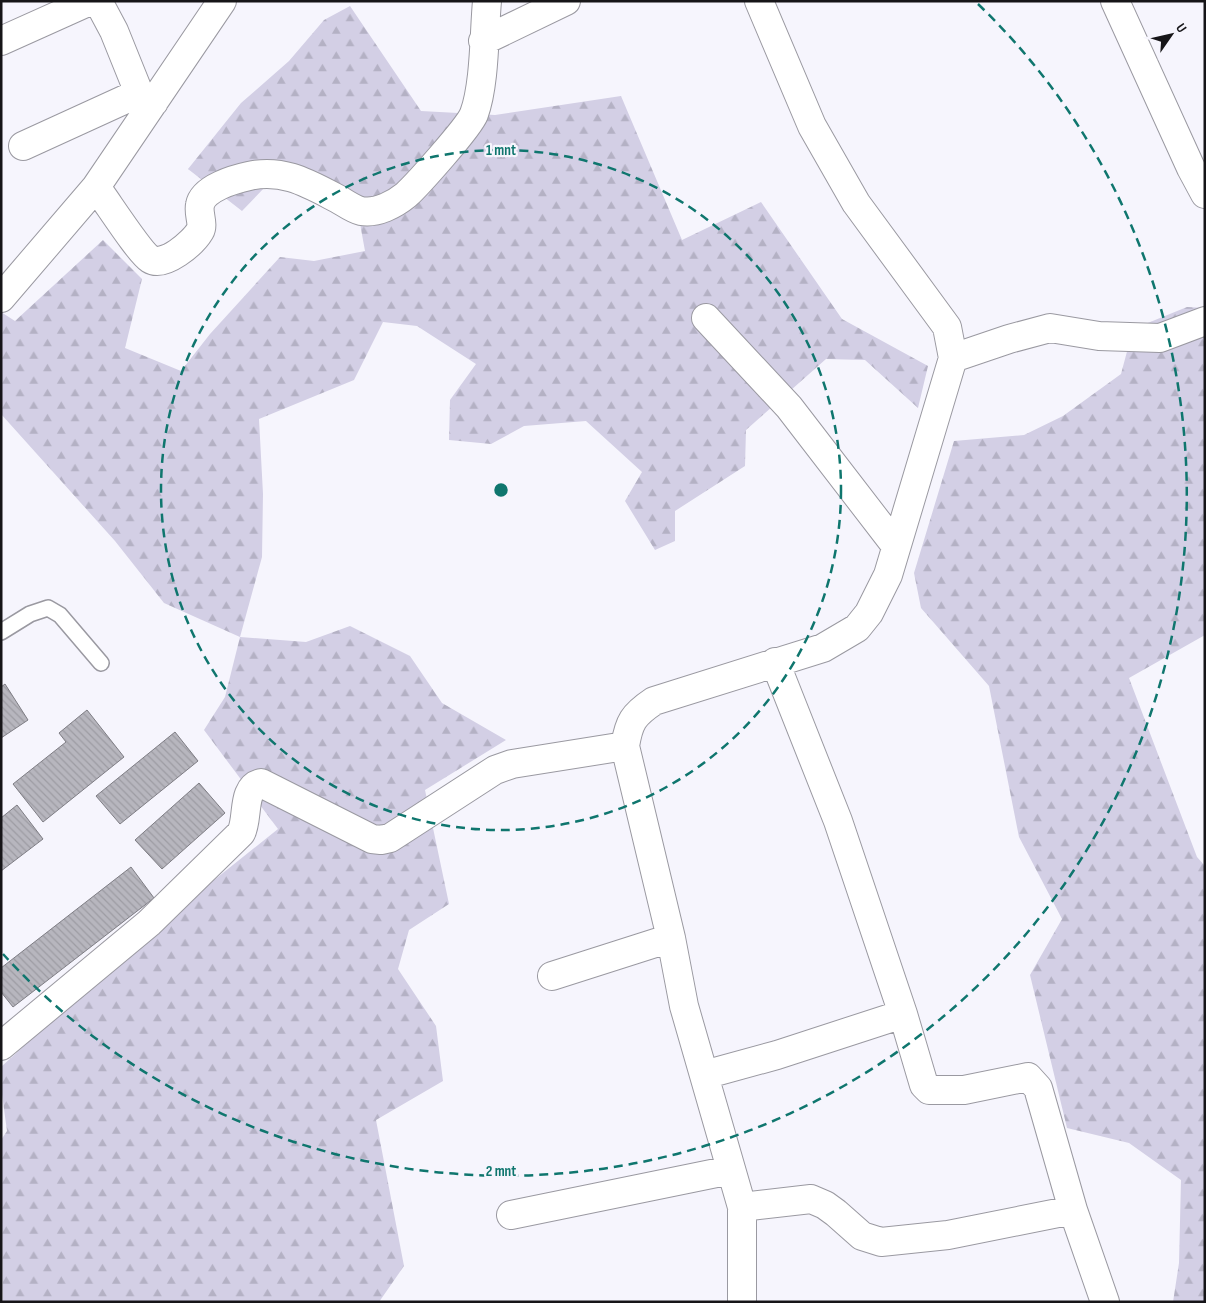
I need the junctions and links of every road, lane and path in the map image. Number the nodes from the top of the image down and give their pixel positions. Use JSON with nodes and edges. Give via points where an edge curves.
{"nodes":[{"id":1,"x":90,"y":1,"type":"edge"},
{"id":2,"x":98,"y":1,"type":"edge"},
{"id":3,"x":222,"y":1,"type":"edge"},
{"id":4,"x":487,"y":1,"type":"edge"},
{"id":5,"x":566,"y":1,"type":"edge"},
{"id":6,"x":759,"y":1,"type":"edge"},
{"id":7,"x":1115,"y":1,"type":"edge"},
{"id":8,"x":1,"y":41,"type":"edge"},
{"id":9,"x":484,"y":41,"type":"junction"},
{"id":10,"x":146,"y":98,"type":"junction"},
{"id":11,"x":23,"y":146,"type":"dead end"},
{"id":12,"x":96,"y":187,"type":"junction"},
{"id":13,"x":1205,"y":194,"type":"edge"},
{"id":14,"x":1,"y":298,"type":"edge"},
{"id":15,"x":706,"y":318,"type":"dead end"},
{"id":16,"x":1205,"y":321,"type":"edge"},
{"id":17,"x":953,"y":358,"type":"junction"},
{"id":18,"x":896,"y":546,"type":"junction"},
{"id":19,"x":1,"y":632,"type":"edge"},
{"id":20,"x":775,"y":662,"type":"junction"},
{"id":21,"x":101,"y":663,"type":"dead end"},
{"id":22,"x":625,"y":746,"type":"junction"},
{"id":23,"x":672,"y":938,"type":"junction"},
{"id":24,"x":552,"y":976,"type":"dead end"},
{"id":25,"x":903,"y":1014,"type":"junction"},
{"id":26,"x":1,"y":1046,"type":"edge"},
{"id":27,"x":704,"y":1075,"type":"junction"},
{"id":28,"x":731,"y":1170,"type":"junction"},
{"id":29,"x":742,"y":1206,"type":"junction"},
{"id":30,"x":1073,"y":1210,"type":"junction"},
{"id":31,"x":512,"y":1215,"type":"dead end"},
{"id":32,"x":742,"y":1302,"type":"edge"},
{"id":33,"x":1105,"y":1302,"type":"edge"}],
"edges":[{"from":1,"to":8,"type":"street"},
{"from":2,"to":10,"type":"street"},
{"from":3,"to":10,"type":"street"},
{"from":4,"to":9,"type":"street"},
{"from":5,"to":9,"type":"street"},
{"from":6,"to":17,"type":"street","via":[[812,126],[856,203],[946,327]]},
{"from":7,"to":13,"type":"street"},
{"from":9,"to":12,"type":"street","via":[[474,114],[406,194],[377,211],[359,210],[290,176],[248,176],[208,193],[200,204],[201,229],[193,241],[173,256],[159,261],[151,260],[142,250]]},
{"from":10,"to":11,"type":"street"},
{"from":10,"to":12,"type":"street"},
{"from":12,"to":14,"type":"street"},
{"from":15,"to":18,"type":"street","via":[[789,407]]},
{"from":16,"to":17,"type":"street","via":[[1160,338],[1099,336],[1050,328],[1009,338]]},
{"from":17,"to":18,"type":"street"},
{"from":18,"to":20,"type":"street","via":[[882,589],[857,628],[823,648]]},
{"from":19,"to":21,"type":"lane","via":[[30,614],[48,608],[60,614]]},
{"from":20,"to":22,"type":"street","via":[[654,701],[634,716]]},
{"from":20,"to":25,"type":"street","via":[[838,821]]},
{"from":22,"to":23,"type":"street"},
{"from":22,"to":26,"type":"street","via":[[512,764],[495,770],[390,838],[381,840],[372,839],[262,783],[258,784],[250,792],[241,833],[150,923]]},
{"from":23,"to":24,"type":"street"},
{"from":23,"to":27,"type":"street","via":[[684,1006]]},
{"from":25,"to":27,"type":"street","via":[[777,1056]]},
{"from":25,"to":30,"type":"street","via":[[924,1085],[929,1090],[964,1090],[1028,1077],[1034,1082]]},
{"from":27,"to":28,"type":"street"},
{"from":28,"to":29,"type":"street"},
{"from":28,"to":31,"type":"street"},
{"from":29,"to":30,"type":"street","via":[[811,1199],[836,1213],[862,1236],[881,1242],[948,1235]]},
{"from":29,"to":32,"type":"street"},
{"from":30,"to":33,"type":"street"}]}
